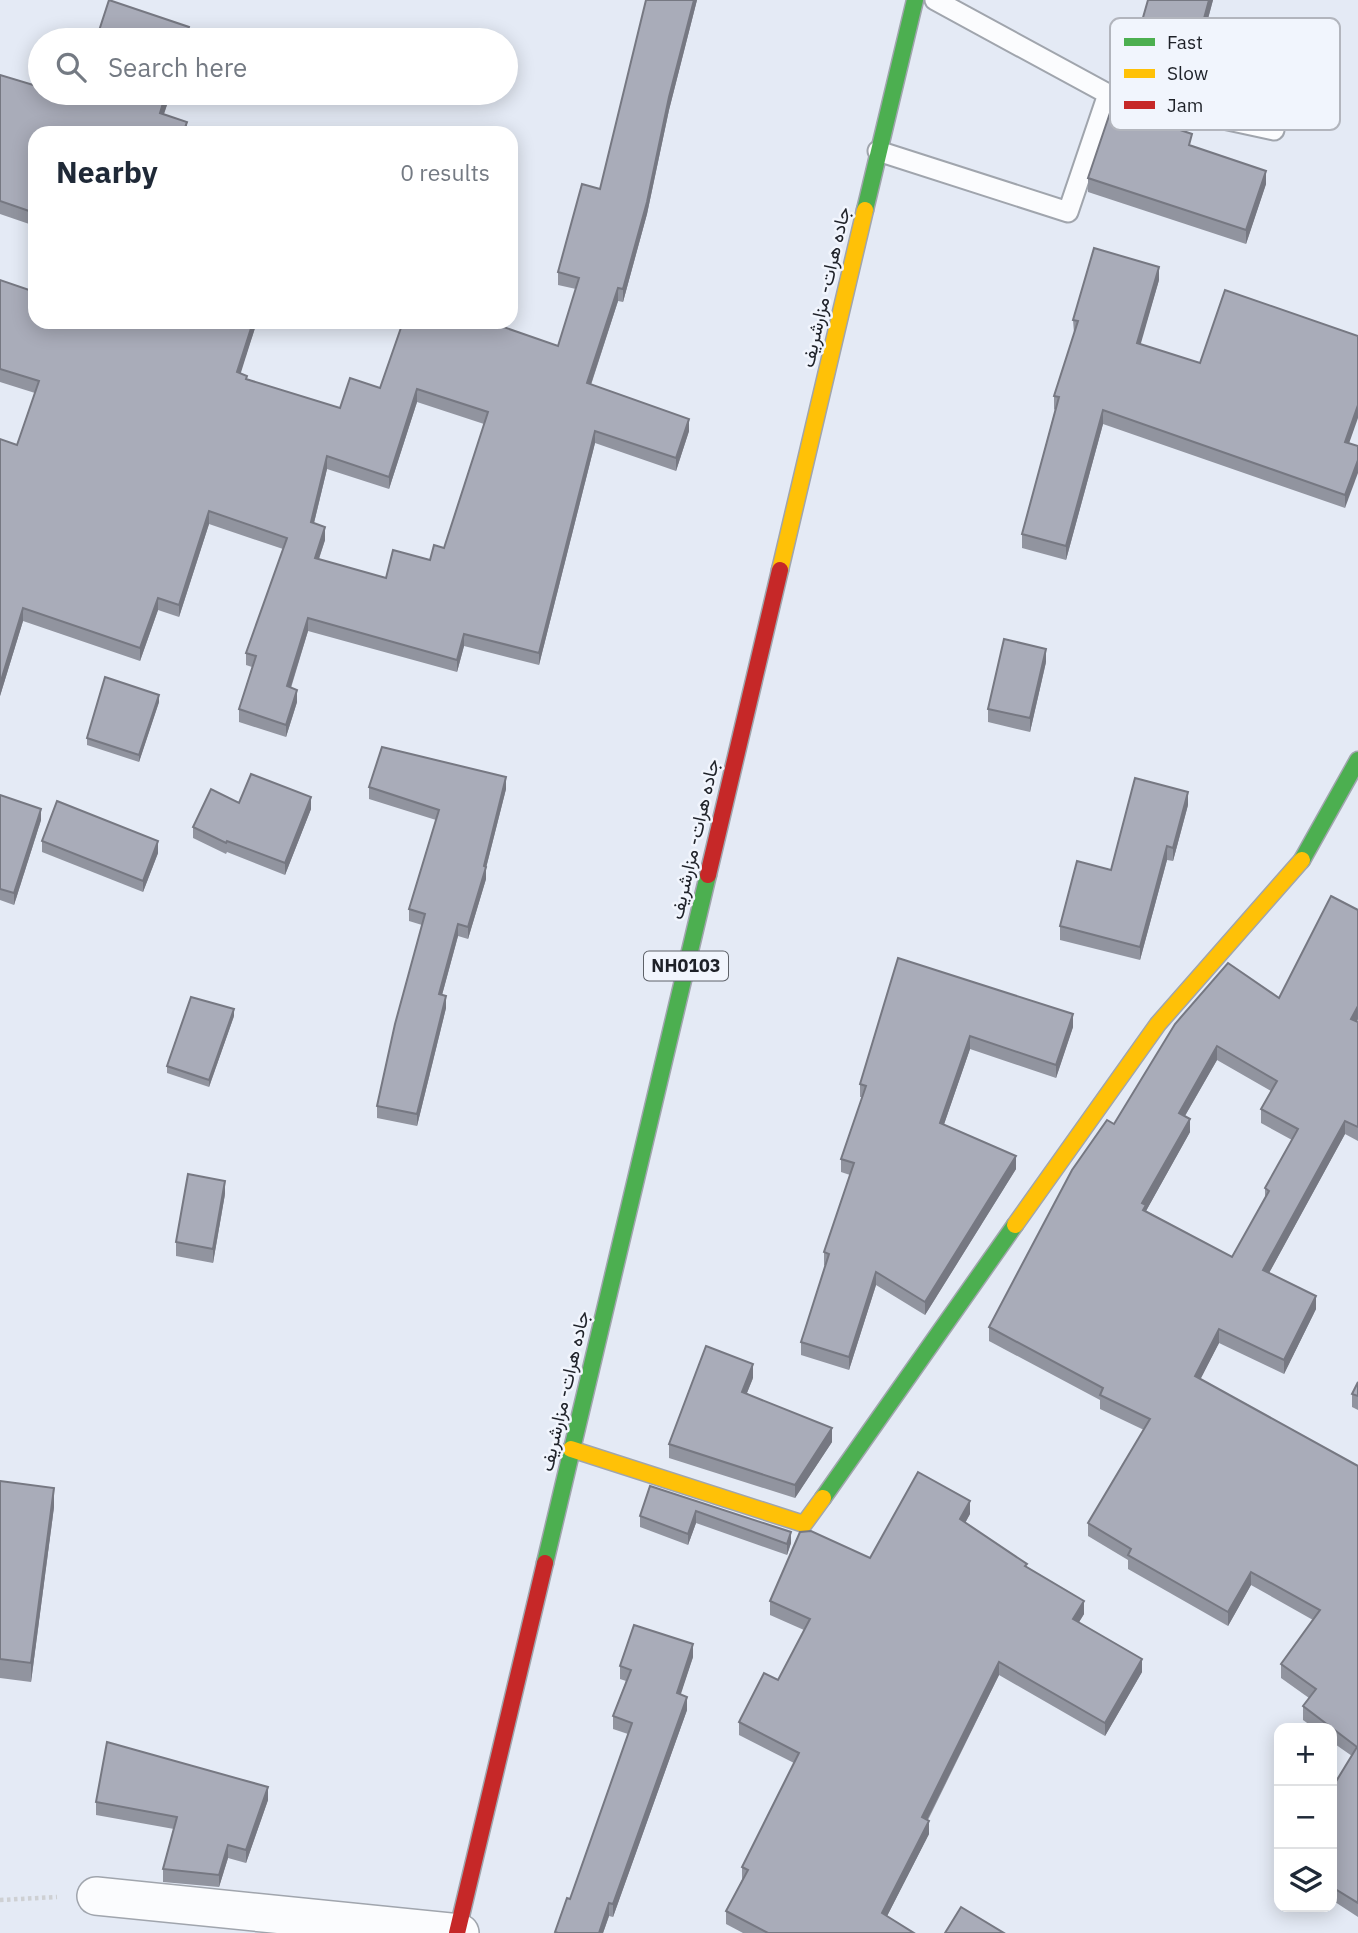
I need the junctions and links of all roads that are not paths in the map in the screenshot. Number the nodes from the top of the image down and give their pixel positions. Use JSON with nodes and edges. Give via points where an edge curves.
{"nodes":[{"id":1,"x":915,"y":0,"type":"edge"},
{"id":2,"x":935,"y":0,"type":"edge"},
{"id":3,"x":1108,"y":94,"type":"joint"},
{"id":4,"x":878,"y":151,"type":"junction"},
{"id":5,"x":1358,"y":760,"type":"edge"},
{"id":6,"x":571,"y":1449,"type":"junction"},
{"id":7,"x":96,"y":1896,"type":"road end"},
{"id":8,"x":458,"y":1933,"type":"edge"}],
"edges":[{"from":1,"to":4,"type":"main road","name":"جاده هرات- مزارشریف","number":"NH0103"},
{"from":2,"to":3,"type":"lane"},
{"from":3,"to":4,"type":"lane","via":[[1068,212]]},
{"from":4,"to":6,"type":"main road","name":"جاده هرات- مزارشریف","number":"NH0103"},
{"from":5,"to":6,"type":"main road","via":[[1307,854],[1158,1024],[804,1524]]},
{"from":6,"to":8,"type":"main road","name":"جاده هرات- مزارشریف","number":"NH0103"},
{"from":7,"to":8,"type":"street"}]}
